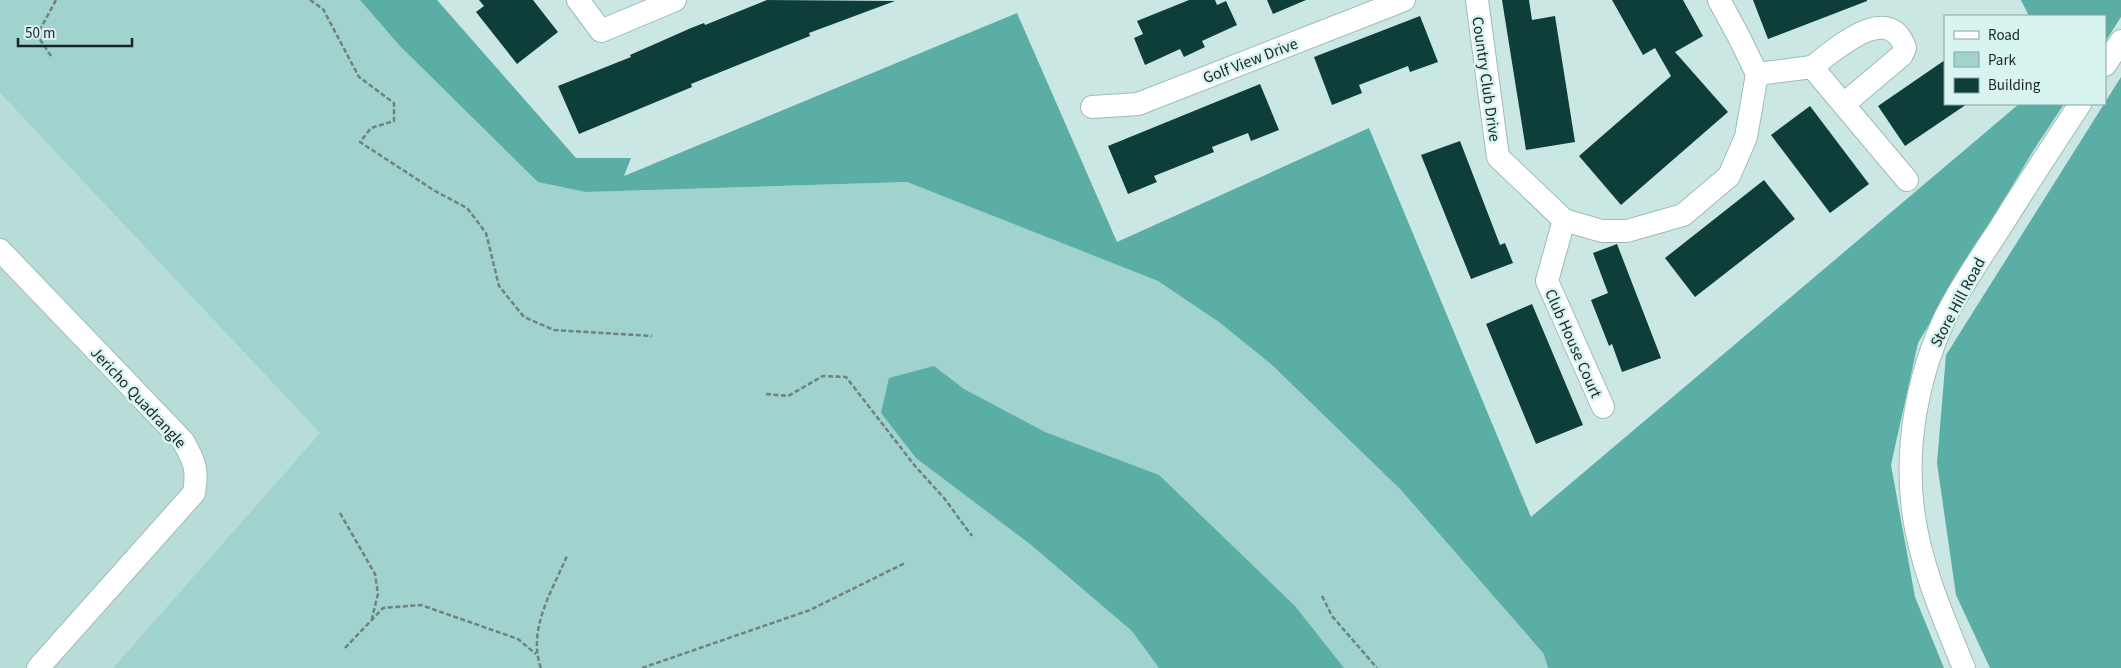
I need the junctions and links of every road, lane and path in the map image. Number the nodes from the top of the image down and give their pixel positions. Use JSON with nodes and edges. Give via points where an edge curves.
{"nodes":[{"id":1,"x":56,"y":0,"type":"edge"},
{"id":2,"x":310,"y":0,"type":"edge"},
{"id":3,"x":578,"y":0,"type":"edge"},
{"id":4,"x":675,"y":0,"type":"edge"},
{"id":5,"x":1404,"y":0,"type":"edge"},
{"id":6,"x":1477,"y":0,"type":"edge"},
{"id":7,"x":1719,"y":0,"type":"edge"},
{"id":8,"x":2121,"y":40,"type":"edge"},
{"id":9,"x":51,"y":56,"type":"dead end"},
{"id":10,"x":2106,"y":63,"type":"edge"},
{"id":11,"x":1812,"y":67,"type":"junction"},
{"id":12,"x":1757,"y":74,"type":"junction"},
{"id":13,"x":1844,"y":104,"type":"junction"},
{"id":14,"x":2079,"y":105,"type":"edge"},
{"id":15,"x":1092,"y":107,"type":"dead end"},
{"id":16,"x":1907,"y":180,"type":"dead end"},
{"id":17,"x":1564,"y":220,"type":"junction"},
{"id":18,"x":0,"y":250,"type":"edge"},
{"id":19,"x":652,"y":336,"type":"dead end"},
{"id":20,"x":766,"y":394,"type":"dead end"},
{"id":21,"x":1603,"y":407,"type":"dead end"},
{"id":22,"x":340,"y":513,"type":"dead end"},
{"id":23,"x":972,"y":536,"type":"dead end"},
{"id":24,"x":567,"y":556,"type":"dead end"},
{"id":25,"x":905,"y":563,"type":"dead end"},
{"id":26,"x":1322,"y":596,"type":"dead end"},
{"id":27,"x":372,"y":620,"type":"junction"},
{"id":28,"x":345,"y":648,"type":"dead end"},
{"id":29,"x":536,"y":654,"type":"junction"},
{"id":30,"x":38,"y":668,"type":"edge"},
{"id":31,"x":541,"y":668,"type":"edge"},
{"id":32,"x":642,"y":668,"type":"edge"},
{"id":33,"x":1377,"y":668,"type":"edge"},
{"id":34,"x":1964,"y":668,"type":"edge"}],
"edges":[{"from":1,"to":9,"type":"path","via":[[37,35]]},
{"from":2,"to":19,"type":"path","via":[[323,9],[359,77],[394,103],[394,122],[371,128],[360,142],[467,208],[486,233],[499,286],[524,317],[554,330]]},
{"from":3,"to":4,"type":"street","via":[[601,31]]},
{"from":5,"to":15,"type":"street","name":"Golf View Drive","via":[[1138,104]]},
{"from":6,"to":17,"type":"street","name":"Country Club Drive","via":[[1498,157]]},
{"from":7,"to":12,"type":"street"},
{"from":8,"to":10,"type":"street"},
{"from":11,"to":12,"type":"street"},
{"from":11,"to":13,"type":"street"},
{"from":11,"to":13,"type":"street","via":[[1868,29],[1880,25],[1898,32],[1905,48],[1902,56]]},
{"from":12,"to":17,"type":"street","via":[[1746,137],[1729,176],[1683,216],[1627,231],[1602,231]]},
{"from":13,"to":16,"type":"street"},
{"from":14,"to":34,"type":"street","name":"Store Hill Road","via":[[1959,292],[1931,350],[1922,379],[1911,456],[1913,510],[1920,548]]},
{"from":17,"to":21,"type":"street","name":"Club House Court","via":[[1547,281]]},
{"from":18,"to":30,"type":"street","name":"Jericho Quadrangle","via":[[183,441],[193,458],[197,474],[194,493]]},
{"from":20,"to":23,"type":"path","via":[[788,396],[823,376],[846,377]]},
{"from":22,"to":27,"type":"path","via":[[375,574],[378,594]]},
{"from":24,"to":29,"type":"path","via":[[540,620]]},
{"from":25,"to":32,"type":"path","via":[[810,610]]},
{"from":26,"to":33,"type":"path","via":[[1332,616]]},
{"from":27,"to":28,"type":"path"},
{"from":27,"to":29,"type":"path","via":[[383,608],[421,605],[518,639]]},
{"from":29,"to":31,"type":"path"}]}
